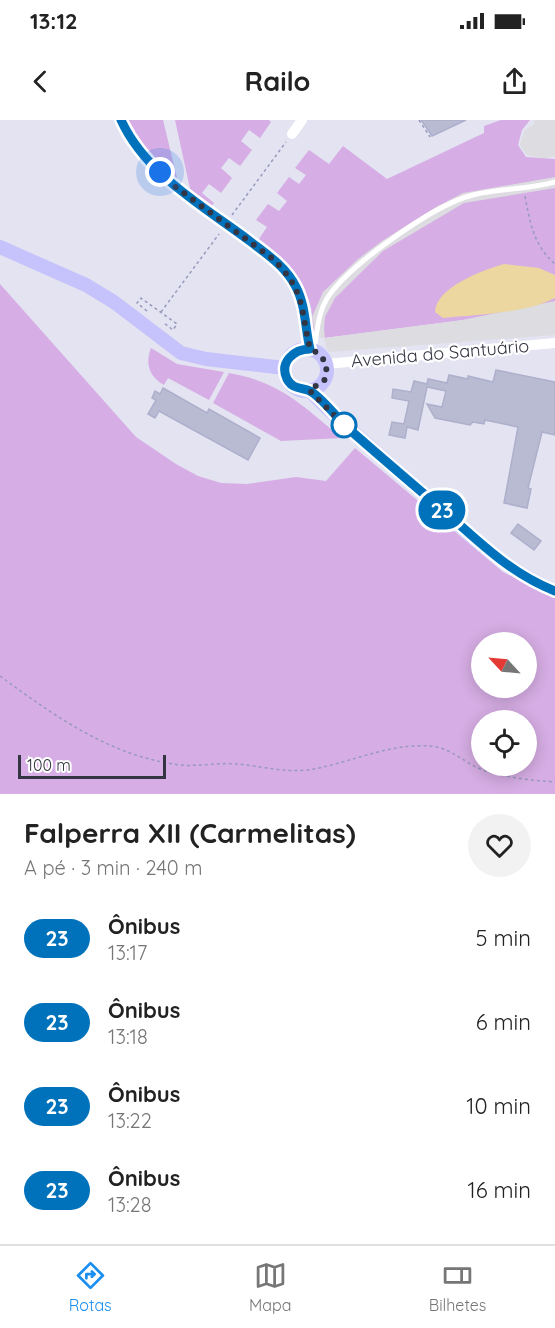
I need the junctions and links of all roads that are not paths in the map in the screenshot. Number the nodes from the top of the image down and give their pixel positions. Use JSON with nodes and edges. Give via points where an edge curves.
{"nodes":[{"id":1,"x":121,"y":120,"type":"edge"},
{"id":2,"x":302,"y":120,"type":"edge"},
{"id":3,"x":292,"y":134,"type":"road end"},
{"id":4,"x":555,"y":182,"type":"edge"},
{"id":5,"x":0,"y":247,"type":"edge"},
{"id":6,"x":555,"y":343,"type":"edge"},
{"id":7,"x":312,"y":350,"type":"junction"},
{"id":8,"x":326,"y":364,"type":"junction"},
{"id":9,"x":285,"y":368,"type":"junction"},
{"id":10,"x":309,"y":390,"type":"junction"},
{"id":11,"x":555,"y":591,"type":"edge"}],
"edges":[{"from":1,"to":7,"type":"street","via":[[135,144],[173,185],[288,274],[301,297]]},
{"from":2,"to":3,"type":"street"},
{"from":4,"to":7,"type":"lane","via":[[471,195],[442,208],[384,245],[329,295],[319,317]]},
{"from":5,"to":9,"type":"main road","via":[[86,285],[181,353]]},
{"from":6,"to":8,"type":"street","name":"Avenida do Santuário"},
{"from":7,"to":8,"type":"main road"},
{"from":7,"to":9,"type":"main road","via":[[294,353]]},
{"from":8,"to":10,"type":"main road","via":[[324,381]]},
{"from":9,"to":10,"type":"main road","via":[[290,383]]},
{"from":10,"to":11,"type":"main road","via":[[340,422],[495,556],[534,583]]}]}
